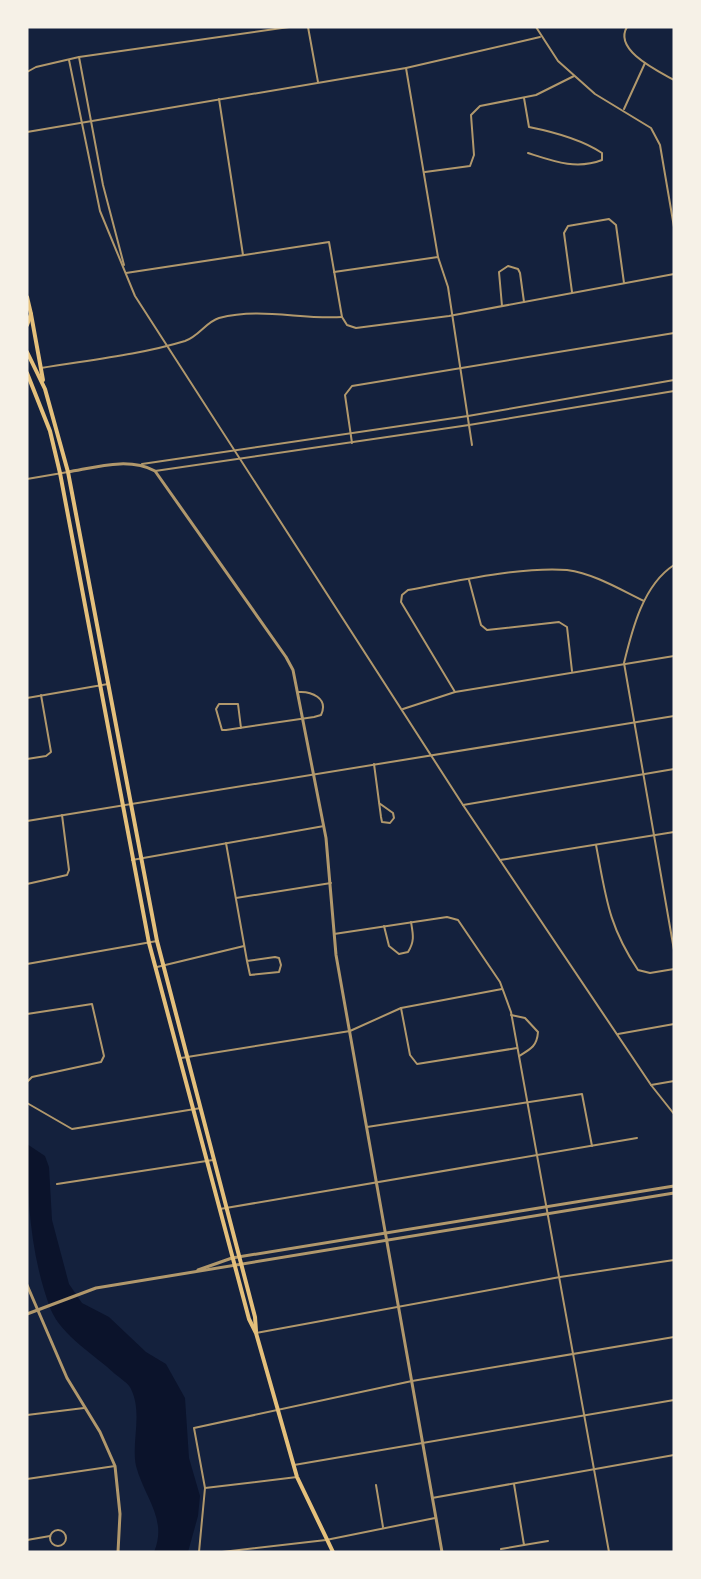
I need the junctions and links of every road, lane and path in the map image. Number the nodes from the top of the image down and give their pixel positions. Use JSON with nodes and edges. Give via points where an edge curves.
{"nodes":[{"id":1,"x":289,"y":27,"type":"edge"},
{"id":2,"x":308,"y":27,"type":"edge"},
{"id":3,"x":536,"y":27,"type":"edge"},
{"id":4,"x":627,"y":27,"type":"edge"},
{"id":5,"x":540,"y":36,"type":"junction"},
{"id":6,"x":79,"y":57,"type":"junction"},
{"id":7,"x":69,"y":60,"type":"junction"},
{"id":8,"x":645,"y":63,"type":"junction"},
{"id":9,"x":406,"y":68,"type":"junction"},
{"id":10,"x":27,"y":72,"type":"edge"},
{"id":11,"x":574,"y":75,"type":"junction"},
{"id":12,"x":674,"y":80,"type":"edge"},
{"id":13,"x":318,"y":82,"type":"junction"},
{"id":14,"x":524,"y":98,"type":"junction"},
{"id":15,"x":219,"y":99,"type":"junction"},
{"id":16,"x":624,"y":109,"type":"junction"},
{"id":17,"x":91,"y":120,"type":"junction"},
{"id":18,"x":81,"y":122,"type":"junction"},
{"id":19,"x":27,"y":132,"type":"edge"},
{"id":20,"x":528,"y":153,"type":"dead end"},
{"id":21,"x":424,"y":173,"type":"junction"},
{"id":22,"x":92,"y":178,"type":"junction"},
{"id":23,"x":102,"y":178,"type":"junction"},
{"id":24,"x":674,"y":227,"type":"edge"},
{"id":25,"x":243,"y":255,"type":"junction"},
{"id":26,"x":438,"y":257,"type":"junction"},
{"id":27,"x":334,"y":272,"type":"junction"},
{"id":28,"x":126,"y":273,"type":"junction"},
{"id":29,"x":674,"y":274,"type":"edge"},
{"id":30,"x":624,"y":284,"type":"junction"},
{"id":31,"x":572,"y":293,"type":"junction"},
{"id":32,"x":27,"y":297,"type":"edge"},
{"id":33,"x":524,"y":302,"type":"junction"},
{"id":34,"x":502,"y":306,"type":"junction"},
{"id":35,"x":31,"y":314,"type":"junction"},
{"id":36,"x":452,"y":315,"type":"junction"},
{"id":37,"x":342,"y":317,"type":"junction"},
{"id":38,"x":27,"y":325,"type":"edge"},
{"id":39,"x":674,"y":333,"type":"edge"},
{"id":40,"x":167,"y":346,"type":"junction"},
{"id":41,"x":27,"y":352,"type":"edge"},
{"id":42,"x":40,"y":368,"type":"junction"},
{"id":43,"x":460,"y":369,"type":"junction"},
{"id":44,"x":27,"y":373,"type":"edge"},
{"id":45,"x":674,"y":380,"type":"edge"},
{"id":46,"x":45,"y":389,"type":"junction"},
{"id":47,"x":674,"y":391,"type":"edge"},
{"id":48,"x":468,"y":416,"type":"junction"},
{"id":49,"x":469,"y":425,"type":"junction"},
{"id":50,"x":351,"y":434,"type":"junction"},
{"id":51,"x":311,"y":440,"type":"junction"},
{"id":52,"x":352,"y":443,"type":"junction"},
{"id":53,"x":472,"y":445,"type":"dead end"},
{"id":54,"x":313,"y":448,"type":"junction"},
{"id":55,"x":238,"y":451,"type":"junction"},
{"id":56,"x":243,"y":459,"type":"junction"},
{"id":57,"x":142,"y":464,"type":"junction"},
{"id":58,"x":156,"y":471,"type":"junction"},
{"id":59,"x":68,"y":472,"type":"junction"},
{"id":60,"x":60,"y":473,"type":"junction"},
{"id":61,"x":27,"y":479,"type":"edge"},
{"id":62,"x":674,"y":565,"type":"edge"},
{"id":63,"x":469,"y":580,"type":"junction"},
{"id":64,"x":90,"y":585,"type":"junction"},
{"id":65,"x":82,"y":586,"type":"junction"},
{"id":66,"x":644,"y":601,"type":"junction"},
{"id":67,"x":674,"y":656,"type":"edge"},
{"id":68,"x":624,"y":663,"type":"junction"},
{"id":69,"x":572,"y":672,"type":"junction"},
{"id":70,"x":108,"y":684,"type":"junction"},
{"id":71,"x":100,"y":686,"type":"junction"},
{"id":72,"x":298,"y":692,"type":"junction"},
{"id":73,"x":454,"y":692,"type":"junction"},
{"id":74,"x":41,"y":695,"type":"junction"},
{"id":75,"x":27,"y":698,"type":"edge"},
{"id":76,"x":403,"y":710,"type":"junction"},
{"id":77,"x":674,"y":716,"type":"edge"},
{"id":78,"x":303,"y":717,"type":"junction"},
{"id":79,"x":634,"y":722,"type":"junction"},
{"id":80,"x":242,"y":728,"type":"junction"},
{"id":81,"x":431,"y":755,"type":"junction"},
{"id":82,"x":27,"y":759,"type":"edge"},
{"id":83,"x":374,"y":765,"type":"junction"},
{"id":84,"x":674,"y":769,"type":"edge"},
{"id":85,"x":314,"y":774,"type":"junction"},
{"id":86,"x":643,"y":774,"type":"junction"},
{"id":87,"x":379,"y":803,"type":"junction"},
{"id":88,"x":130,"y":804,"type":"junction"},
{"id":89,"x":122,"y":805,"type":"junction"},
{"id":90,"x":463,"y":805,"type":"junction"},
{"id":91,"x":62,"y":815,"type":"junction"},
{"id":92,"x":27,"y":821,"type":"edge"},
{"id":93,"x":324,"y":826,"type":"junction"},
{"id":94,"x":674,"y":832,"type":"edge"},
{"id":95,"x":654,"y":835,"type":"junction"},
{"id":96,"x":226,"y":843,"type":"junction"},
{"id":97,"x":596,"y":844,"type":"junction"},
{"id":98,"x":140,"y":859,"type":"junction"},
{"id":99,"x":132,"y":860,"type":"junction"},
{"id":100,"x":500,"y":860,"type":"junction"},
{"id":101,"x":27,"y":884,"type":"edge"},
{"id":102,"x":331,"y":884,"type":"junction"},
{"id":103,"x":236,"y":898,"type":"junction"},
{"id":104,"x":411,"y":922,"type":"junction"},
{"id":105,"x":384,"y":926,"type":"junction"},
{"id":106,"x":334,"y":934,"type":"junction"},
{"id":107,"x":157,"y":941,"type":"junction"},
{"id":108,"x":149,"y":943,"type":"junction"},
{"id":109,"x":244,"y":946,"type":"junction"},
{"id":110,"x":674,"y":950,"type":"edge"},
{"id":111,"x":247,"y":961,"type":"junction"},
{"id":112,"x":27,"y":964,"type":"edge"},
{"id":113,"x":163,"y":966,"type":"junction"},
{"id":114,"x":156,"y":967,"type":"junction"},
{"id":115,"x":674,"y":969,"type":"edge"},
{"id":116,"x":502,"y":989,"type":"junction"},
{"id":117,"x":401,"y":1008,"type":"junction"},
{"id":118,"x":27,"y":1014,"type":"edge"},
{"id":119,"x":511,"y":1016,"type":"junction"},
{"id":120,"x":674,"y":1024,"type":"edge"},
{"id":121,"x":350,"y":1031,"type":"junction"},
{"id":122,"x":616,"y":1034,"type":"junction"},
{"id":123,"x":517,"y":1048,"type":"junction"},
{"id":124,"x":188,"y":1056,"type":"junction"},
{"id":125,"x":519,"y":1056,"type":"junction"},
{"id":126,"x":180,"y":1058,"type":"junction"},
{"id":127,"x":674,"y":1081,"type":"edge"},
{"id":128,"x":27,"y":1082,"type":"edge"},
{"id":129,"x":651,"y":1085,"type":"junction"},
{"id":130,"x":528,"y":1102,"type":"junction"},
{"id":131,"x":27,"y":1103,"type":"edge"},
{"id":132,"x":201,"y":1108,"type":"junction"},
{"id":133,"x":192,"y":1109,"type":"junction"},
{"id":134,"x":674,"y":1114,"type":"edge"},
{"id":135,"x":367,"y":1127,"type":"junction"},
{"id":136,"x":637,"y":1138,"type":"dead end"},
{"id":137,"x":592,"y":1146,"type":"junction"},
{"id":138,"x":538,"y":1155,"type":"junction"},
{"id":139,"x":213,"y":1160,"type":"junction"},
{"id":140,"x":206,"y":1161,"type":"junction"},
{"id":141,"x":376,"y":1182,"type":"junction"},
{"id":142,"x":57,"y":1184,"type":"dead end"},
{"id":143,"x":674,"y":1186,"type":"edge"},
{"id":144,"x":674,"y":1193,"type":"edge"},
{"id":145,"x":603,"y":1198,"type":"junction"},
{"id":146,"x":605,"y":1204,"type":"junction"},
{"id":147,"x":547,"y":1207,"type":"junction"},
{"id":148,"x":227,"y":1208,"type":"junction"},
{"id":149,"x":219,"y":1209,"type":"junction"},
{"id":150,"x":548,"y":1214,"type":"junction"},
{"id":151,"x":499,"y":1215,"type":"junction"},
{"id":152,"x":469,"y":1220,"type":"junction"},
{"id":153,"x":500,"y":1222,"type":"junction"},
{"id":154,"x":471,"y":1227,"type":"junction"},
{"id":155,"x":419,"y":1228,"type":"junction"},
{"id":156,"x":386,"y":1233,"type":"junction"},
{"id":157,"x":420,"y":1235,"type":"junction"},
{"id":158,"x":387,"y":1241,"type":"junction"},
{"id":159,"x":239,"y":1257,"type":"junction"},
{"id":160,"x":232,"y":1258,"type":"junction"},
{"id":161,"x":674,"y":1260,"type":"edge"},
{"id":162,"x":241,"y":1265,"type":"junction"},
{"id":163,"x":234,"y":1266,"type":"junction"},
{"id":164,"x":187,"y":1273,"type":"junction"},
{"id":165,"x":560,"y":1277,"type":"junction"},
{"id":166,"x":27,"y":1285,"type":"edge"},
{"id":167,"x":399,"y":1308,"type":"junction"},
{"id":168,"x":38,"y":1310,"type":"junction"},
{"id":169,"x":27,"y":1314,"type":"edge"},
{"id":170,"x":256,"y":1333,"type":"junction"},
{"id":171,"x":674,"y":1337,"type":"edge"},
{"id":172,"x":573,"y":1354,"type":"junction"},
{"id":173,"x":411,"y":1381,"type":"junction"},
{"id":174,"x":674,"y":1401,"type":"edge"},
{"id":175,"x":84,"y":1408,"type":"junction"},
{"id":176,"x":278,"y":1411,"type":"junction"},
{"id":177,"x":27,"y":1415,"type":"edge"},
{"id":178,"x":584,"y":1415,"type":"junction"},
{"id":179,"x":422,"y":1442,"type":"junction"},
{"id":180,"x":674,"y":1455,"type":"edge"},
{"id":181,"x":294,"y":1465,"type":"junction"},
{"id":182,"x":115,"y":1467,"type":"junction"},
{"id":183,"x":594,"y":1470,"type":"junction"},
{"id":184,"x":297,"y":1477,"type":"junction"},
{"id":185,"x":27,"y":1479,"type":"edge"},
{"id":186,"x":514,"y":1484,"type":"junction"},
{"id":187,"x":376,"y":1485,"type":"dead end"},
{"id":188,"x":205,"y":1488,"type":"junction"},
{"id":189,"x":432,"y":1498,"type":"junction"},
{"id":190,"x":436,"y":1518,"type":"junction"},
{"id":191,"x":383,"y":1527,"type":"junction"},
{"id":192,"x":50,"y":1536,"type":"junction"},
{"id":193,"x":27,"y":1540,"type":"edge"},
{"id":194,"x":327,"y":1540,"type":"junction"},
{"id":195,"x":548,"y":1541,"type":"dead end"},
{"id":196,"x":524,"y":1545,"type":"junction"},
{"id":197,"x":501,"y":1548,"type":"dead end"},
{"id":198,"x":118,"y":1552,"type":"edge"},
{"id":199,"x":199,"y":1552,"type":"edge"},
{"id":200,"x":222,"y":1552,"type":"edge"},
{"id":201,"x":333,"y":1552,"type":"edge"},
{"id":202,"x":442,"y":1552,"type":"edge"},
{"id":203,"x":609,"y":1552,"type":"edge"}],
"edges":[{"from":1,"to":6,"type":"street"},
{"from":2,"to":13,"type":"street"},
{"from":3,"to":5,"type":"street"},
{"from":4,"to":8,"type":"street","via":[[625,44]]},
{"from":5,"to":9,"type":"street"},
{"from":5,"to":11,"type":"street"},
{"from":6,"to":7,"type":"street"},
{"from":6,"to":17,"type":"street"},
{"from":7,"to":10,"type":"street"},
{"from":7,"to":18,"type":"street"},
{"from":8,"to":12,"type":"street"},
{"from":8,"to":16,"type":"street"},
{"from":9,"to":13,"type":"street"},
{"from":9,"to":21,"type":"street"},
{"from":11,"to":14,"type":"street"},
{"from":11,"to":16,"type":"street","via":[[595,94]]},
{"from":13,"to":15,"type":"street"},
{"from":14,"to":20,"type":"street","via":[[529,127],[595,149],[602,153],[602,160],[562,164]]},
{"from":14,"to":21,"type":"street","via":[[480,106],[471,115],[474,155],[470,166]]},
{"from":15,"to":17,"type":"street"},
{"from":15,"to":25,"type":"street"},
{"from":16,"to":24,"type":"street","via":[[651,128],[660,145]]},
{"from":17,"to":18,"type":"street"},
{"from":17,"to":23,"type":"street"},
{"from":18,"to":19,"type":"street"},
{"from":18,"to":22,"type":"street"},
{"from":21,"to":26,"type":"street"},
{"from":22,"to":23,"type":"street"},
{"from":22,"to":28,"type":"street","via":[[100,211]]},
{"from":23,"to":28,"type":"street"},
{"from":25,"to":27,"type":"street","via":[[329,242]]},
{"from":25,"to":28,"type":"street"},
{"from":26,"to":27,"type":"street"},
{"from":26,"to":36,"type":"street"},
{"from":27,"to":37,"type":"street"},
{"from":28,"to":40,"type":"street","via":[[135,296]]},
{"from":29,"to":30,"type":"street"},
{"from":30,"to":31,"type":"street"},
{"from":30,"to":31,"type":"street","via":[[616,225],[609,219],[568,226],[564,233]]},
{"from":31,"to":33,"type":"street"},
{"from":32,"to":35,"type":"main road"},
{"from":33,"to":34,"type":"street"},
{"from":33,"to":34,"type":"street","via":[[520,273],[508,266],[499,272]]},
{"from":34,"to":36,"type":"street"},
{"from":35,"to":38,"type":"main road"},
{"from":35,"to":42,"type":"main road"},
{"from":36,"to":37,"type":"street","via":[[356,328],[347,325]]},
{"from":36,"to":43,"type":"street"},
{"from":37,"to":40,"type":"street","via":[[318,319],[265,312],[218,318],[189,339]]},
{"from":39,"to":43,"type":"street"},
{"from":40,"to":42,"type":"street"},
{"from":40,"to":55,"type":"street"},
{"from":41,"to":46,"type":"main road"},
{"from":42,"to":46,"type":"main road"},
{"from":43,"to":48,"type":"street"},
{"from":43,"to":50,"type":"street","via":[[352,386],[345,395]]},
{"from":44,"to":60,"type":"main road","via":[[50,431]]},
{"from":45,"to":48,"type":"street"},
{"from":46,"to":59,"type":"main road"},
{"from":47,"to":49,"type":"street"},
{"from":48,"to":49,"type":"street"},
{"from":48,"to":50,"type":"street"},
{"from":49,"to":52,"type":"street"},
{"from":49,"to":53,"type":"street"},
{"from":50,"to":51,"type":"street"},
{"from":50,"to":52,"type":"street"},
{"from":51,"to":54,"type":"street"},
{"from":51,"to":55,"type":"street"},
{"from":52,"to":54,"type":"street"},
{"from":54,"to":56,"type":"street"},
{"from":55,"to":56,"type":"street"},
{"from":55,"to":57,"type":"street"},
{"from":56,"to":58,"type":"street"},
{"from":56,"to":76,"type":"street"},
{"from":57,"to":58,"type":"street"},
{"from":57,"to":59,"type":"street"},
{"from":58,"to":72,"type":"street","via":[[286,657]]},
{"from":59,"to":60,"type":"street"},
{"from":59,"to":64,"type":"main road"},
{"from":60,"to":61,"type":"street"},
{"from":60,"to":65,"type":"main road"},
{"from":62,"to":66,"type":"street"},
{"from":63,"to":66,"type":"street","via":[[567,570],[602,579]]},
{"from":63,"to":69,"type":"street","via":[[481,625],[487,630],[559,622],[567,627]]},
{"from":63,"to":73,"type":"street","via":[[408,590],[400,602]]},
{"from":64,"to":65,"type":"main road"},
{"from":64,"to":70,"type":"main road"},
{"from":65,"to":71,"type":"main road"},
{"from":66,"to":68,"type":"street","via":[[632,628]]},
{"from":67,"to":68,"type":"street"},
{"from":68,"to":69,"type":"street"},
{"from":68,"to":79,"type":"street"},
{"from":69,"to":73,"type":"street"},
{"from":70,"to":71,"type":"street"},
{"from":70,"to":88,"type":"main road"},
{"from":71,"to":74,"type":"street"},
{"from":71,"to":89,"type":"main road"},
{"from":72,"to":78,"type":"street"},
{"from":72,"to":78,"type":"street","via":[[311,692],[322,701],[324,710],[321,715]]},
{"from":73,"to":76,"type":"street"},
{"from":74,"to":75,"type":"street"},
{"from":74,"to":82,"type":"street","via":[[51,752]]},
{"from":76,"to":81,"type":"street"},
{"from":77,"to":79,"type":"street"},
{"from":78,"to":80,"type":"street"},
{"from":78,"to":85,"type":"street"},
{"from":79,"to":81,"type":"street"},
{"from":79,"to":86,"type":"street"},
{"from":80,"to":80,"type":"street","via":[[222,730],[216,709],[219,704],[238,704]]},
{"from":81,"to":83,"type":"street"},
{"from":81,"to":90,"type":"street"},
{"from":83,"to":85,"type":"street"},
{"from":83,"to":87,"type":"street"},
{"from":84,"to":86,"type":"street"},
{"from":85,"to":88,"type":"street"},
{"from":85,"to":93,"type":"street"},
{"from":86,"to":90,"type":"street"},
{"from":86,"to":95,"type":"street"},
{"from":87,"to":87,"type":"street","via":[[382,822],[390,824],[393,813]]},
{"from":88,"to":89,"type":"street"},
{"from":88,"to":98,"type":"main road"},
{"from":89,"to":91,"type":"street"},
{"from":89,"to":99,"type":"main road"},
{"from":90,"to":100,"type":"street"},
{"from":91,"to":92,"type":"street"},
{"from":91,"to":101,"type":"street","via":[[69,870],[61,878]]},
{"from":93,"to":96,"type":"street"},
{"from":93,"to":102,"type":"street"},
{"from":94,"to":95,"type":"street"},
{"from":95,"to":97,"type":"street"},
{"from":95,"to":110,"type":"street"},
{"from":96,"to":98,"type":"street"},
{"from":96,"to":103,"type":"street"},
{"from":97,"to":100,"type":"street"},
{"from":97,"to":115,"type":"street","via":[[611,921],[620,943],[638,970],[650,973]]},
{"from":98,"to":99,"type":"street"},
{"from":98,"to":107,"type":"main road"},
{"from":99,"to":108,"type":"main road"},
{"from":100,"to":122,"type":"street"},
{"from":102,"to":103,"type":"street"},
{"from":102,"to":106,"type":"street"},
{"from":103,"to":109,"type":"street"},
{"from":104,"to":105,"type":"street"},
{"from":104,"to":105,"type":"street","via":[[412,945],[408,952],[399,954],[389,946]]},
{"from":104,"to":116,"type":"street","via":[[447,916],[458,920],[484,954]]},
{"from":105,"to":106,"type":"street"},
{"from":106,"to":121,"type":"street"},
{"from":107,"to":108,"type":"street"},
{"from":107,"to":113,"type":"main road"},
{"from":108,"to":112,"type":"street"},
{"from":108,"to":114,"type":"main road"},
{"from":109,"to":111,"type":"street"},
{"from":109,"to":113,"type":"street"},
{"from":111,"to":111,"type":"street","via":[[250,975],[279,972],[281,965],[275,957]]},
{"from":113,"to":114,"type":"street"},
{"from":113,"to":124,"type":"main road"},
{"from":114,"to":126,"type":"main road"},
{"from":116,"to":117,"type":"street"},
{"from":116,"to":119,"type":"street"},
{"from":117,"to":121,"type":"street"},
{"from":117,"to":123,"type":"street","via":[[410,1055],[417,1064]]},
{"from":118,"to":128,"type":"street","via":[[92,1004],[104,1056],[101,1062],[32,1077]]},
{"from":119,"to":123,"type":"street"},
{"from":119,"to":125,"type":"street","via":[[525,1018],[538,1032],[537,1042]]},
{"from":120,"to":122,"type":"street"},
{"from":121,"to":124,"type":"street"},
{"from":121,"to":135,"type":"street"},
{"from":122,"to":129,"type":"street"},
{"from":123,"to":125,"type":"street"},
{"from":124,"to":126,"type":"street"},
{"from":124,"to":132,"type":"main road"},
{"from":125,"to":130,"type":"street"},
{"from":126,"to":133,"type":"main road"},
{"from":127,"to":129,"type":"street"},
{"from":129,"to":134,"type":"street"},
{"from":130,"to":135,"type":"street"},
{"from":130,"to":137,"type":"street","via":[[582,1094]]},
{"from":130,"to":138,"type":"street"},
{"from":131,"to":133,"type":"street","via":[[72,1129]]},
{"from":132,"to":133,"type":"street"},
{"from":132,"to":139,"type":"main road"},
{"from":133,"to":140,"type":"main road"},
{"from":135,"to":141,"type":"street"},
{"from":136,"to":137,"type":"street"},
{"from":137,"to":138,"type":"street"},
{"from":138,"to":141,"type":"street"},
{"from":138,"to":147,"type":"street"},
{"from":139,"to":140,"type":"street"},
{"from":139,"to":148,"type":"main road"},
{"from":140,"to":142,"type":"street"},
{"from":140,"to":149,"type":"main road"},
{"from":141,"to":148,"type":"street"},
{"from":141,"to":156,"type":"street"},
{"from":143,"to":145,"type":"street"},
{"from":144,"to":146,"type":"street"},
{"from":145,"to":146,"type":"street"},
{"from":145,"to":147,"type":"street"},
{"from":146,"to":150,"type":"street"},
{"from":147,"to":150,"type":"street"},
{"from":147,"to":151,"type":"street"},
{"from":148,"to":149,"type":"street"},
{"from":148,"to":159,"type":"main road"},
{"from":149,"to":160,"type":"main road"},
{"from":150,"to":153,"type":"street"},
{"from":150,"to":165,"type":"street"},
{"from":151,"to":152,"type":"street"},
{"from":151,"to":153,"type":"street"},
{"from":152,"to":154,"type":"street"},
{"from":152,"to":155,"type":"street"},
{"from":153,"to":154,"type":"street"},
{"from":154,"to":157,"type":"street"},
{"from":155,"to":156,"type":"street"},
{"from":155,"to":157,"type":"street"},
{"from":156,"to":158,"type":"street"},
{"from":156,"to":159,"type":"street"},
{"from":157,"to":158,"type":"street"},
{"from":158,"to":162,"type":"street"},
{"from":158,"to":167,"type":"street"},
{"from":159,"to":160,"type":"street"},
{"from":159,"to":162,"type":"main road"},
{"from":160,"to":163,"type":"main road"},
{"from":160,"to":164,"type":"street"},
{"from":161,"to":165,"type":"street"},
{"from":162,"to":163,"type":"street"},
{"from":162,"to":170,"type":"main road"},
{"from":163,"to":164,"type":"street"},
{"from":163,"to":170,"type":"main road"},
{"from":164,"to":168,"type":"street","via":[[80,1292]]},
{"from":165,"to":167,"type":"street"},
{"from":165,"to":172,"type":"street"},
{"from":166,"to":168,"type":"street"},
{"from":167,"to":170,"type":"street"},
{"from":167,"to":173,"type":"street"},
{"from":168,"to":169,"type":"street"},
{"from":168,"to":175,"type":"street"},
{"from":170,"to":176,"type":"main road"},
{"from":171,"to":172,"type":"street"},
{"from":172,"to":173,"type":"street"},
{"from":172,"to":178,"type":"street"},
{"from":173,"to":176,"type":"street"},
{"from":173,"to":179,"type":"street"},
{"from":174,"to":178,"type":"street"},
{"from":175,"to":177,"type":"street"},
{"from":175,"to":182,"type":"street","via":[[100,1432]]},
{"from":176,"to":181,"type":"main road"},
{"from":176,"to":188,"type":"street","via":[[194,1428]]},
{"from":178,"to":179,"type":"street"},
{"from":178,"to":183,"type":"street"},
{"from":179,"to":181,"type":"street"},
{"from":179,"to":189,"type":"street"},
{"from":180,"to":183,"type":"street"},
{"from":181,"to":184,"type":"main road"},
{"from":182,"to":185,"type":"street"},
{"from":182,"to":198,"type":"street","via":[[120,1515]]},
{"from":183,"to":186,"type":"street"},
{"from":183,"to":203,"type":"street"},
{"from":184,"to":188,"type":"street"},
{"from":184,"to":194,"type":"main road"},
{"from":186,"to":189,"type":"street"},
{"from":186,"to":196,"type":"street"},
{"from":187,"to":191,"type":"street"},
{"from":188,"to":199,"type":"street"},
{"from":189,"to":190,"type":"street"},
{"from":190,"to":191,"type":"street"},
{"from":190,"to":202,"type":"street"},
{"from":191,"to":194,"type":"street"},
{"from":192,"to":192,"type":"street","via":[[54,1530],[61,1530],[66,1533],[66,1540],[58,1546]]},
{"from":192,"to":193,"type":"street"},
{"from":194,"to":200,"type":"street"},
{"from":194,"to":201,"type":"main road"},
{"from":195,"to":196,"type":"street"},
{"from":196,"to":197,"type":"street"}]}
